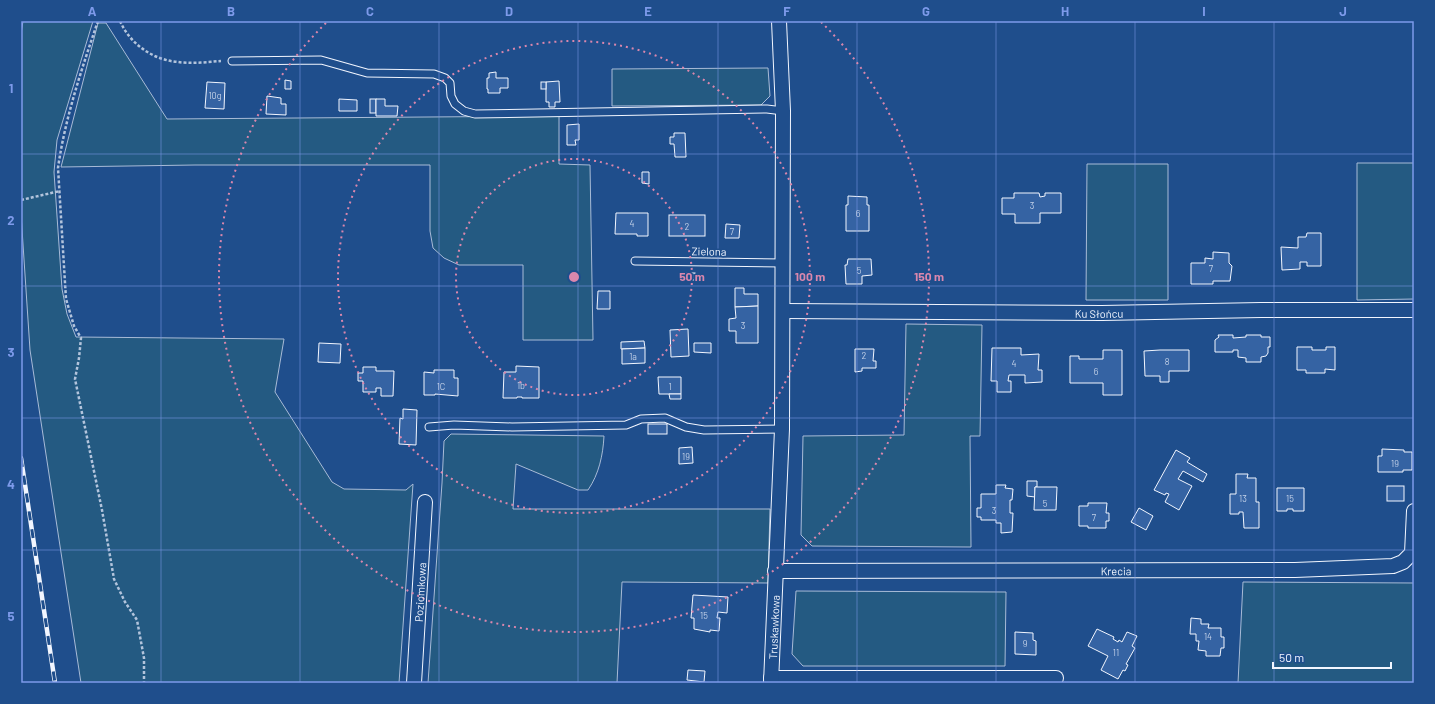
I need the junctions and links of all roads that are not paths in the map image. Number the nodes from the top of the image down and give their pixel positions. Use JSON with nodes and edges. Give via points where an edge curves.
{"nodes":[{"id":1,"x":779,"y":21,"type":"edge"},
{"id":2,"x":232,"y":61,"type":"road end"},
{"id":3,"x":784,"y":111,"type":"junction"},
{"id":4,"x":635,"y":261,"type":"dead end"},
{"id":5,"x":783,"y":262,"type":"junction"},
{"id":6,"x":1414,"y":310,"type":"edge"},
{"id":7,"x":784,"y":311,"type":"junction"},
{"id":8,"x":429,"y":427,"type":"dead end"},
{"id":9,"x":782,"y":429,"type":"junction"},
{"id":10,"x":425,"y":502,"type":"dead end"},
{"id":11,"x":1414,"y":511,"type":"edge"},
{"id":12,"x":775,"y":571,"type":"junction"},
{"id":13,"x":1056,"y":678,"type":"dead end"},
{"id":14,"x":771,"y":681,"type":"edge"},
{"id":15,"x":414,"y":683,"type":"edge"}],
"edges":[{"from":1,"to":3,"type":"street","name":"Truskawkowa"},
{"from":2,"to":3,"type":"lane","via":[[321,60],[367,73],[434,74],[450,83],[451,96],[455,104],[464,111],[475,114],[767,109]]},
{"from":3,"to":5,"type":"street","name":"Truskawkowa"},
{"from":4,"to":5,"type":"lane","name":"Zielona"},
{"from":5,"to":7,"type":"street","name":"Truskawkowa"},
{"from":6,"to":7,"type":"street","name":"Ku Słońcu","via":[[1102,313]]},
{"from":7,"to":9,"type":"street","name":"Truskawkowa"},
{"from":8,"to":9,"type":"lane","via":[[626,424],[641,419],[664,418],[686,427],[704,430]]},
{"from":9,"to":12,"type":"street","name":"Truskawkowa"},
{"from":10,"to":15,"type":"street","name":"Poziomkowa"},
{"from":11,"to":12,"type":"street","name":"Krecia","via":[[1412,553],[1403,562],[1393,566],[1295,570]]},
{"from":12,"to":14,"type":"street","name":"Truskawkowa"},
{"from":13,"to":14,"type":"street"}]}
